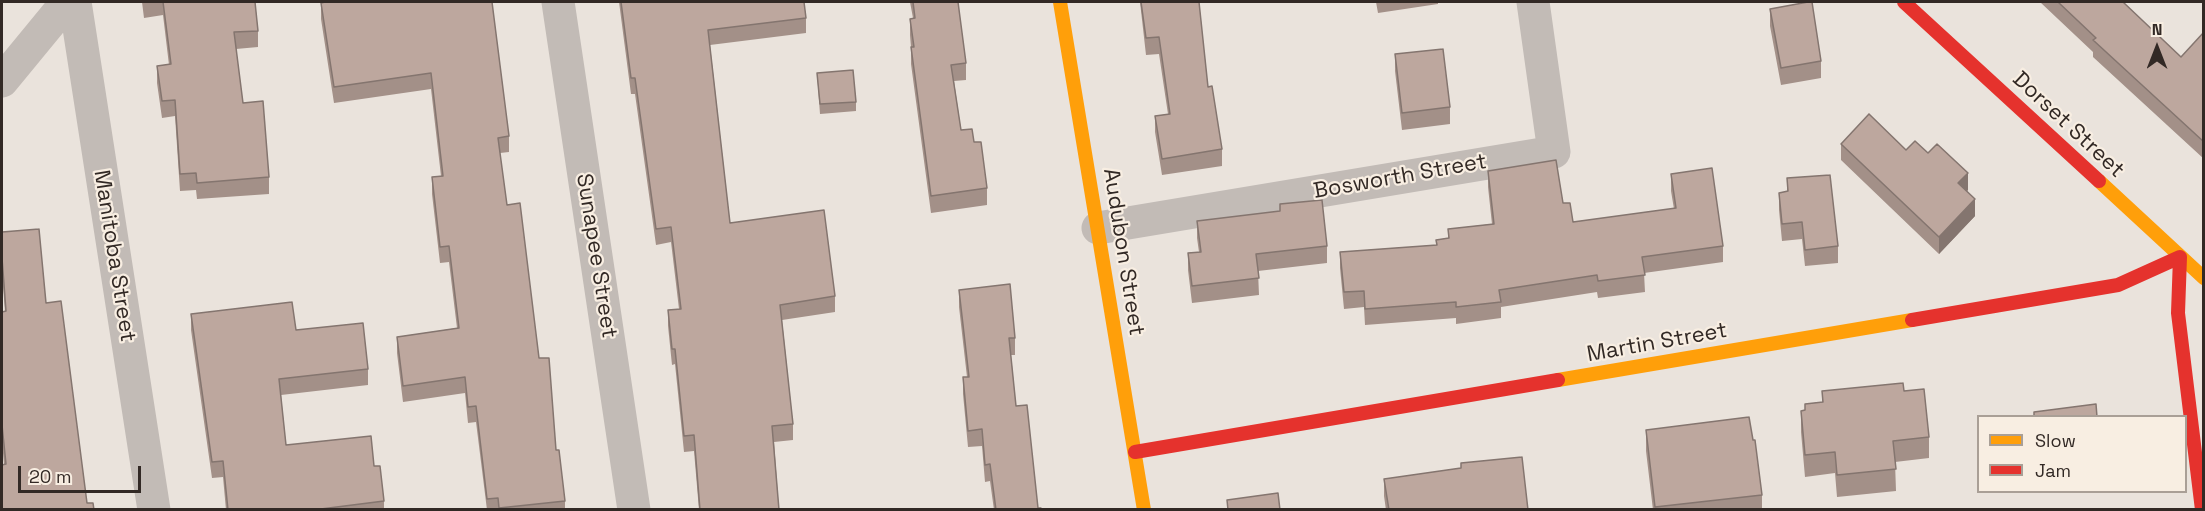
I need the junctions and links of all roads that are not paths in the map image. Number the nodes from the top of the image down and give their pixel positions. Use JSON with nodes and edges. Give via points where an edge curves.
{"nodes":[{"id":1,"x":67,"y":2,"type":"edge"},
{"id":2,"x":75,"y":2,"type":"edge"},
{"id":3,"x":558,"y":2,"type":"edge"},
{"id":4,"x":1060,"y":2,"type":"edge"},
{"id":5,"x":1533,"y":2,"type":"edge"},
{"id":6,"x":1905,"y":2,"type":"edge"},
{"id":7,"x":2,"y":81,"type":"edge"},
{"id":8,"x":1098,"y":228,"type":"junction"},
{"id":9,"x":2180,"y":257,"type":"junction"},
{"id":10,"x":2204,"y":278,"type":"edge"},
{"id":11,"x":1135,"y":452,"type":"junction"},
{"id":12,"x":154,"y":510,"type":"edge"},
{"id":13,"x":634,"y":510,"type":"edge"},
{"id":14,"x":1143,"y":510,"type":"edge"},
{"id":15,"x":2202,"y":510,"type":"edge"}],
"edges":[{"from":1,"to":7,"type":"street"},
{"from":2,"to":12,"type":"street","name":"Manitoba Street"},
{"from":3,"to":13,"type":"street","name":"Sunapee Street"},
{"from":4,"to":8,"type":"street","name":"Audubon Street"},
{"from":5,"to":8,"type":"street","name":"Bosworth Street","via":[[1554,152]]},
{"from":6,"to":9,"type":"street","name":"Dorset Street"},
{"from":8,"to":11,"type":"street","name":"Audubon Street"},
{"from":9,"to":10,"type":"street","name":"Dorset Street"},
{"from":9,"to":11,"type":"street","name":"Martin Street","via":[[2118,285]]},
{"from":9,"to":15,"type":"street","via":[[2178,313]]},
{"from":11,"to":14,"type":"street","name":"Audubon Street"}]}
